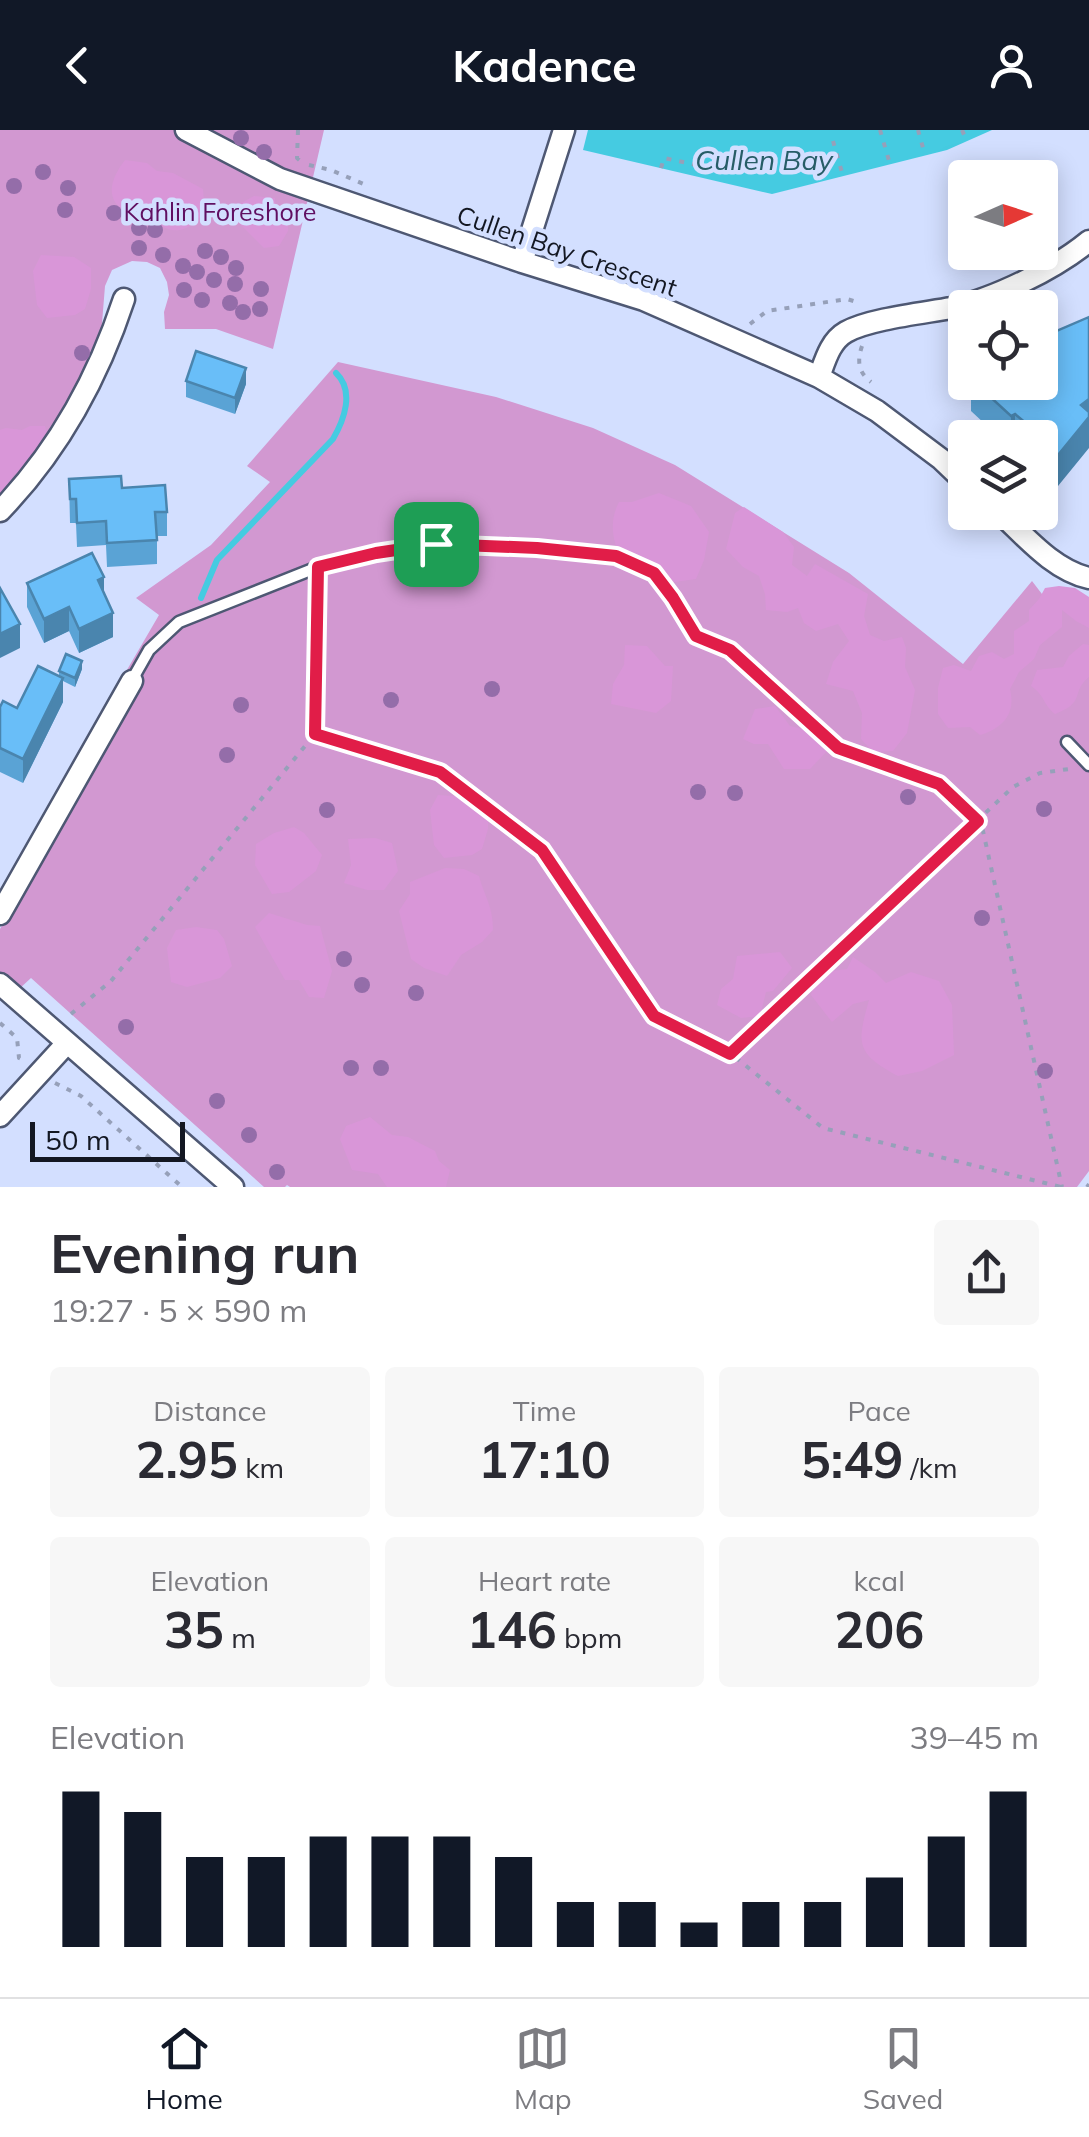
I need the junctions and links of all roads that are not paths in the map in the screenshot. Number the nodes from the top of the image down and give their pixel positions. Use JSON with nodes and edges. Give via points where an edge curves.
{"nodes":[{"id":1,"x":186,"y":130,"type":"edge"},
{"id":2,"x":564,"y":130,"type":"edge"},
{"id":3,"x":1089,"y":241,"type":"edge"},
{"id":4,"x":522,"y":262,"type":"junction"},
{"id":5,"x":124,"y":298,"type":"dead end"},
{"id":6,"x":819,"y":377,"type":"junction"},
{"id":7,"x":948,"y":466,"type":"edge"},
{"id":8,"x":0,"y":511,"type":"edge"},
{"id":9,"x":1019,"y":530,"type":"edge"},
{"id":10,"x":1089,"y":578,"type":"edge"},
{"id":11,"x":696,"y":636,"type":"road end"},
{"id":12,"x":132,"y":681,"type":"joint"},
{"id":13,"x":1066,"y":742,"type":"dead end"},
{"id":14,"x":1089,"y":765,"type":"edge"},
{"id":15,"x":0,"y":914,"type":"edge"},
{"id":16,"x":0,"y":984,"type":"edge"},
{"id":17,"x":67,"y":1043,"type":"junction"},
{"id":18,"x":0,"y":1116,"type":"edge"},
{"id":19,"x":233,"y":1187,"type":"edge"}],
"edges":[{"from":1,"to":4,"type":"street","name":"Cullen Bay Crescent","via":[[280,179]]},
{"from":2,"to":4,"type":"street"},
{"from":3,"to":6,"type":"street","via":[[1026,281],[958,306],[847,332],[828,353]]},
{"from":4,"to":6,"type":"street","name":"Cullen Bay Crescent","via":[[644,300]]},
{"from":5,"to":8,"type":"street","via":[[83,398]]},
{"from":6,"to":7,"type":"street","name":"Cullen Bay Crescent","via":[[861,400]]},
{"from":9,"to":10,"type":"street","via":[[1048,556]]},
{"from":11,"to":12,"type":"lane","via":[[654,573],[616,556],[436,544],[318,567],[179,622],[149,650]]},
{"from":12,"to":15,"type":"street"},
{"from":13,"to":14,"type":"lane"},
{"from":16,"to":17,"type":"street"},
{"from":17,"to":18,"type":"street"},
{"from":17,"to":19,"type":"street"}]}
